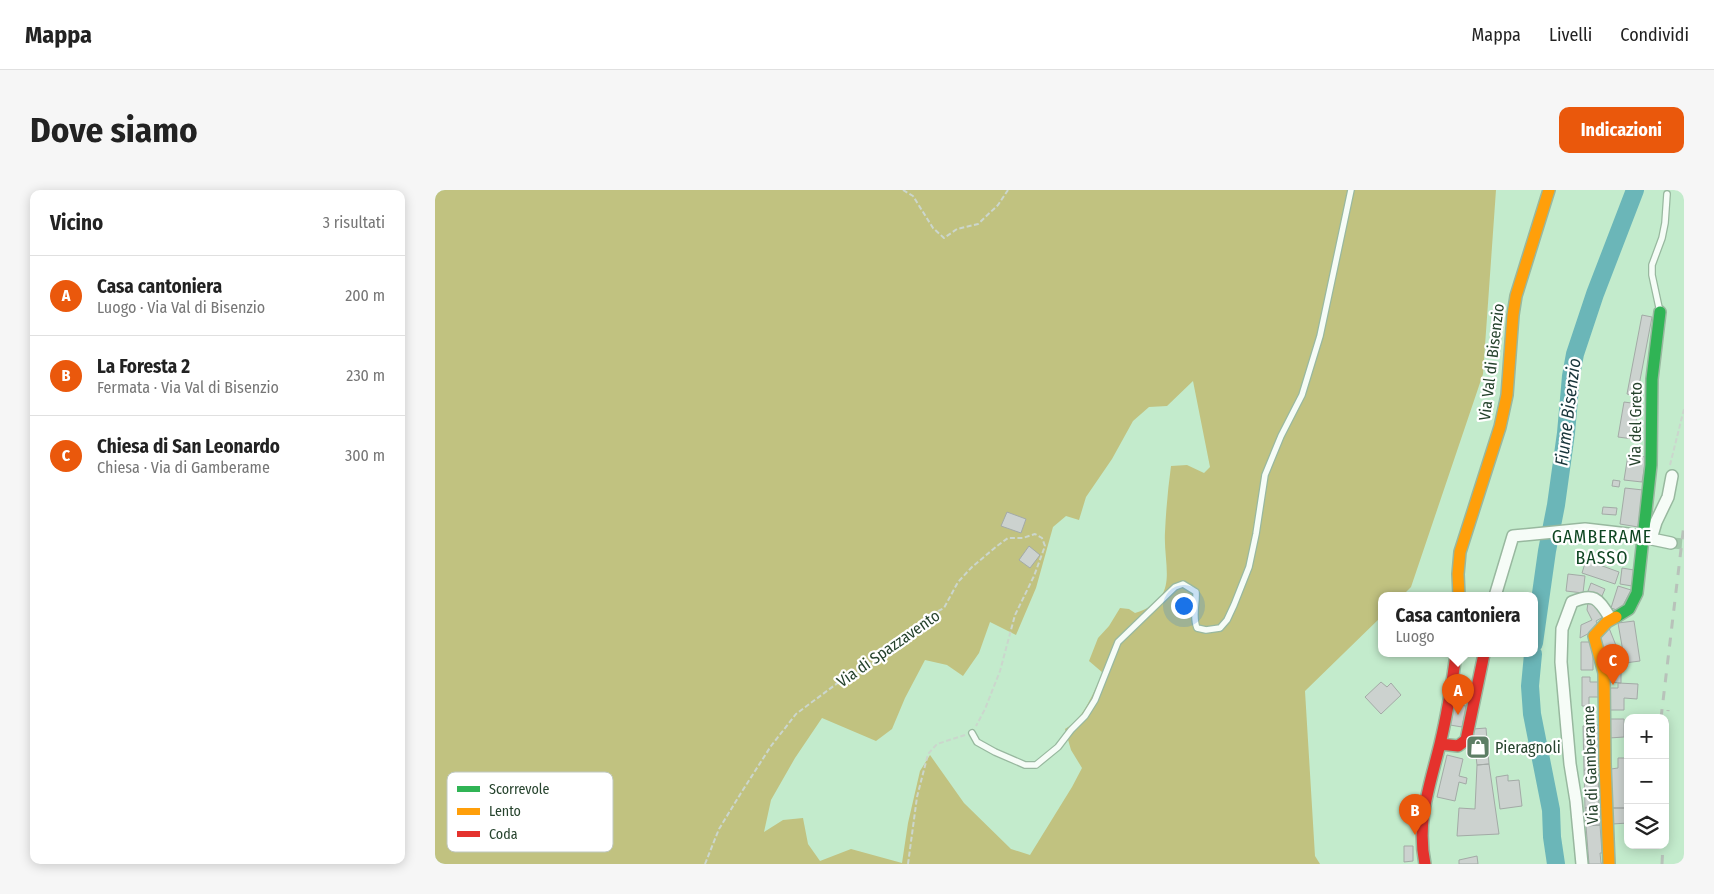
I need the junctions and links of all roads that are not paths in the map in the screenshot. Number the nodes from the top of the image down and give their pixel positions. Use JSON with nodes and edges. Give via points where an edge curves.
{"nodes":[{"id":1,"x":1351,"y":190,"type":"edge"},
{"id":2,"x":1549,"y":190,"type":"edge"},
{"id":3,"x":1667,"y":194,"type":"dead end"},
{"id":4,"x":1660,"y":312,"type":"joint"},
{"id":5,"x":1672,"y":476,"type":"road end"},
{"id":6,"x":1647,"y":538,"type":"junction"},
{"id":7,"x":1671,"y":543,"type":"tunnel mouth"},
{"id":8,"x":1459,"y":592,"type":"edge"},
{"id":9,"x":1496,"y":592,"type":"edge"},
{"id":10,"x":1611,"y":619,"type":"junction"},
{"id":11,"x":1455,"y":657,"type":"edge"},
{"id":12,"x":1483,"y":657,"type":"edge"},
{"id":13,"x":972,"y":733,"type":"road end"},
{"id":14,"x":1440,"y":744,"type":"junction"},
{"id":15,"x":1425,"y":864,"type":"edge"},
{"id":16,"x":1582,"y":864,"type":"edge"},
{"id":17,"x":1609,"y":864,"type":"edge"}],
"edges":[{"from":1,"to":13,"type":"lane","via":[[1320,336],[1302,395],[1265,475],[1249,567],[1227,620],[1220,628],[1197,628],[1194,621],[1196,592],[1183,584],[1175,587],[1118,642],[1095,700],[1085,716],[1058,747],[1036,765],[1025,765],[995,752],[977,742]]},
{"from":2,"to":8,"type":"street","name":"Via Val di Bisenzio","via":[[1516,296],[1507,395],[1460,552]]},
{"from":3,"to":4,"type":"lane","via":[[1662,238],[1652,265]]},
{"from":4,"to":6,"type":"street","name":"Via del Greto","via":[[1653,362]]},
{"from":5,"to":6,"type":"street","via":[[1668,497]]},
{"from":6,"to":7,"type":"street"},
{"from":6,"to":9,"type":"street","via":[[1585,529],[1513,536]]},
{"from":6,"to":10,"type":"street","name":"Via di Gamberame","via":[[1631,607]]},
{"from":10,"to":16,"type":"street","via":[[1600,602],[1592,597],[1583,597],[1571,602],[1562,629],[1565,712]]},
{"from":10,"to":17,"type":"street","name":"Via di Gamberame","via":[[1594,636],[1604,673]]},
{"from":11,"to":14,"type":"street"},
{"from":12,"to":14,"type":"street","via":[[1466,740],[1458,747]]},
{"from":14,"to":15,"type":"street","via":[[1428,788],[1421,838]]}]}
